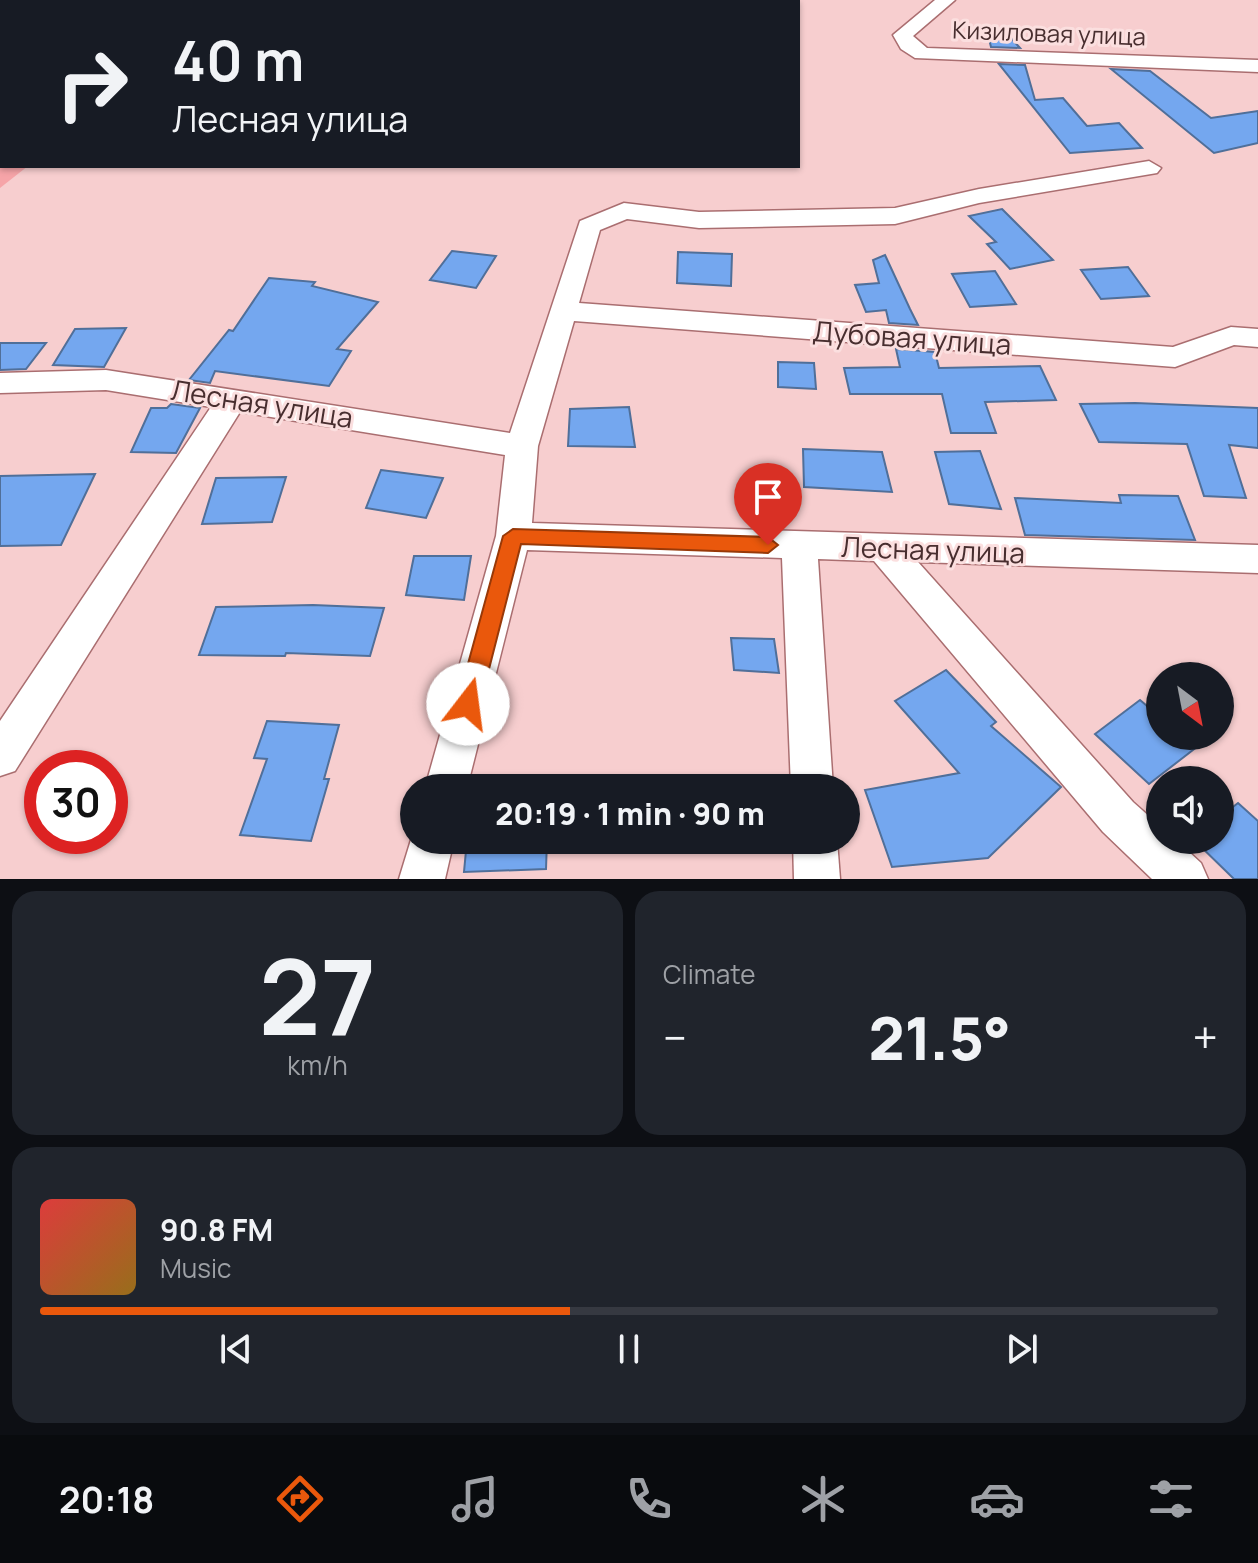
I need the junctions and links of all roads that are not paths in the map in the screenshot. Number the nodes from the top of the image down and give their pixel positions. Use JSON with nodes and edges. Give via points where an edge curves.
{"nodes":[{"id":1,"x":946,"y":0,"type":"edge"},
{"id":2,"x":1258,"y":66,"type":"edge"},
{"id":3,"x":1149,"y":168,"type":"dead end"},
{"id":4,"x":563,"y":311,"type":"junction"},
{"id":5,"x":1258,"y":338,"type":"edge"},
{"id":6,"x":0,"y":383,"type":"edge"},
{"id":7,"x":232,"y":399,"type":"junction"},
{"id":8,"x":522,"y":446,"type":"junction"},
{"id":9,"x":513,"y":536,"type":"junction"},
{"id":10,"x":799,"y":546,"type":"junction"},
{"id":11,"x":885,"y":549,"type":"junction"},
{"id":12,"x":1258,"y":559,"type":"edge"},
{"id":13,"x":0,"y":757,"type":"edge"},
{"id":14,"x":450,"y":774,"type":"edge"},
{"id":15,"x":811,"y":774,"type":"edge"},
{"id":16,"x":428,"y":854,"type":"edge"},
{"id":17,"x":816,"y":854,"type":"edge"},
{"id":18,"x":422,"y":879,"type":"edge"},
{"id":19,"x":817,"y":879,"type":"edge"},
{"id":20,"x":1185,"y":879,"type":"edge"}],
"edges":[{"from":1,"to":2,"type":"street","name":"Кизиловая улица","via":[[903,35],[922,54]]},
{"from":3,"to":4,"type":"street","via":[[979,196],[895,216],[699,220],[624,211],[589,226]]},
{"from":4,"to":5,"type":"street","name":"Дубовая улица","via":[[1175,357],[1231,336]]},
{"from":4,"to":8,"type":"street"},
{"from":6,"to":7,"type":"street","name":"Лесная улица","via":[[106,380]]},
{"from":7,"to":8,"type":"street","name":"Лесная улица"},
{"from":7,"to":13,"type":"street"},
{"from":8,"to":9,"type":"street"},
{"from":9,"to":10,"type":"street","name":"Лесная улица"},
{"from":9,"to":14,"type":"street"},
{"from":10,"to":11,"type":"street","name":"Лесная улица"},
{"from":10,"to":15,"type":"street"},
{"from":11,"to":12,"type":"street","name":"Лесная улица"},
{"from":11,"to":20,"type":"street","via":[[1118,817]]},
{"from":16,"to":18,"type":"street"},
{"from":17,"to":19,"type":"street"}]}
